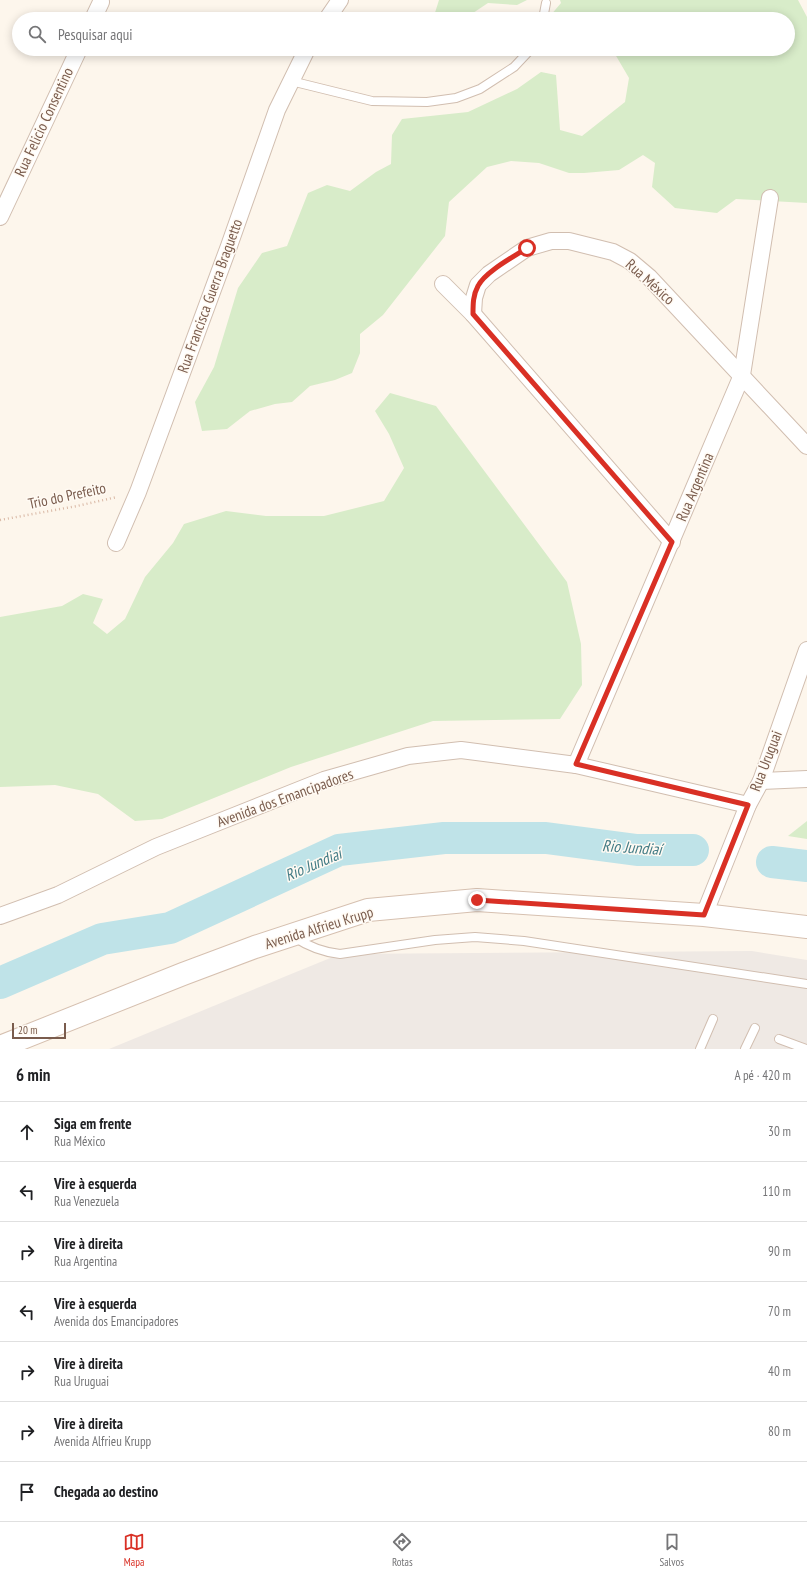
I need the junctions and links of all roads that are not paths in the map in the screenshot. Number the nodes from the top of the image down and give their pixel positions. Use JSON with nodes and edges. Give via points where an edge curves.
{"nodes":[{"id":1,"x":340,"y":0,"type":"edge"},
{"id":2,"x":101,"y":2,"type":"dead end"},
{"id":3,"x":546,"y":3,"type":"dead end"},
{"id":4,"x":96,"y":12,"type":"edge"},
{"id":5,"x":332,"y":12,"type":"edge"},
{"id":6,"x":544,"y":12,"type":"edge"},
{"id":7,"x":76,"y":56,"type":"edge"},
{"id":8,"x":304,"y":56,"type":"edge"},
{"id":9,"x":524,"y":56,"type":"edge"},
{"id":10,"x":292,"y":81,"type":"junction"},
{"id":11,"x":770,"y":198,"type":"dead end"},
{"id":12,"x":0,"y":217,"type":"edge"},
{"id":13,"x":442,"y":284,"type":"dead end"},
{"id":14,"x":473,"y":314,"type":"junction"},
{"id":15,"x":742,"y":375,"type":"junction"},
{"id":16,"x":807,"y":446,"type":"edge"},
{"id":17,"x":672,"y":542,"type":"junction"},
{"id":18,"x":116,"y":543,"type":"dead end"},
{"id":19,"x":807,"y":650,"type":"edge"},
{"id":20,"x":576,"y":764,"type":"junction"},
{"id":21,"x":807,"y":780,"type":"edge"},
{"id":22,"x":761,"y":781,"type":"junction"},
{"id":23,"x":748,"y":805,"type":"junction"},
{"id":24,"x":704,"y":915,"type":"junction"},
{"id":25,"x":0,"y":916,"type":"edge"},
{"id":26,"x":807,"y":927,"type":"edge"},
{"id":27,"x":292,"y":935,"type":"junction"},
{"id":28,"x":807,"y":984,"type":"edge"},
{"id":29,"x":713,"y":1019,"type":"dead end"},
{"id":30,"x":755,"y":1028,"type":"dead end"},
{"id":31,"x":780,"y":1039,"type":"dead end"},
{"id":32,"x":0,"y":1047,"type":"edge"},
{"id":33,"x":700,"y":1049,"type":"edge"},
{"id":34,"x":745,"y":1049,"type":"edge"},
{"id":35,"x":806,"y":1049,"type":"edge"}],
"edges":[{"from":1,"to":5,"type":"street"},
{"from":2,"to":4,"type":"street"},
{"from":3,"to":6,"type":"lane"},
{"from":7,"to":12,"type":"street","name":"Rua Felicio Consentino"},
{"from":8,"to":10,"type":"street","name":"Rua Francisca Guerra Braguetto"},
{"from":9,"to":10,"type":"lane","via":[[514,67],[480,89],[456,98],[427,102],[372,101]]},
{"from":10,"to":18,"type":"street","name":"Rua Francisca Guerra Braguetto","via":[[277,110],[138,492]]},
{"from":11,"to":15,"type":"street","name":"Rua Argentina"},
{"from":13,"to":14,"type":"street"},
{"from":14,"to":15,"type":"street","name":"Rua México","via":[[478,285],[489,274],[527,248],[551,241],[569,241],[613,252],[630,261],[649,277]]},
{"from":14,"to":17,"type":"street"},
{"from":15,"to":16,"type":"street","name":"Rua México"},
{"from":15,"to":17,"type":"street","name":"Rua Argentina"},
{"from":17,"to":20,"type":"street","name":"Rua Argentina"},
{"from":19,"to":22,"type":"street","name":"Rua Uruguai"},
{"from":20,"to":23,"type":"street","name":"Avenida dos Emancipadores"},
{"from":20,"to":25,"type":"street","name":"Avenida dos Emancipadores","via":[[461,750],[408,756],[324,780],[156,847],[58,895]]},
{"from":21,"to":22,"type":"street"},
{"from":22,"to":23,"type":"street","name":"Rua Uruguai"},
{"from":23,"to":24,"type":"street","name":"Rua Uruguai"},
{"from":24,"to":26,"type":"main road","name":"Avenida Alfrieu Krupp"},
{"from":24,"to":27,"type":"main road","name":"Avenida Alfrieu Krupp","via":[[477,900],[368,910]]},
{"from":27,"to":28,"type":"lane","via":[[310,947],[340,954],[475,937],[524,940]]},
{"from":27,"to":32,"type":"main road","name":"Avenida Alfrieu Krupp","via":[[183,974]]},
{"from":29,"to":33,"type":"lane"},
{"from":30,"to":34,"type":"lane"},
{"from":31,"to":35,"type":"lane"}]}
